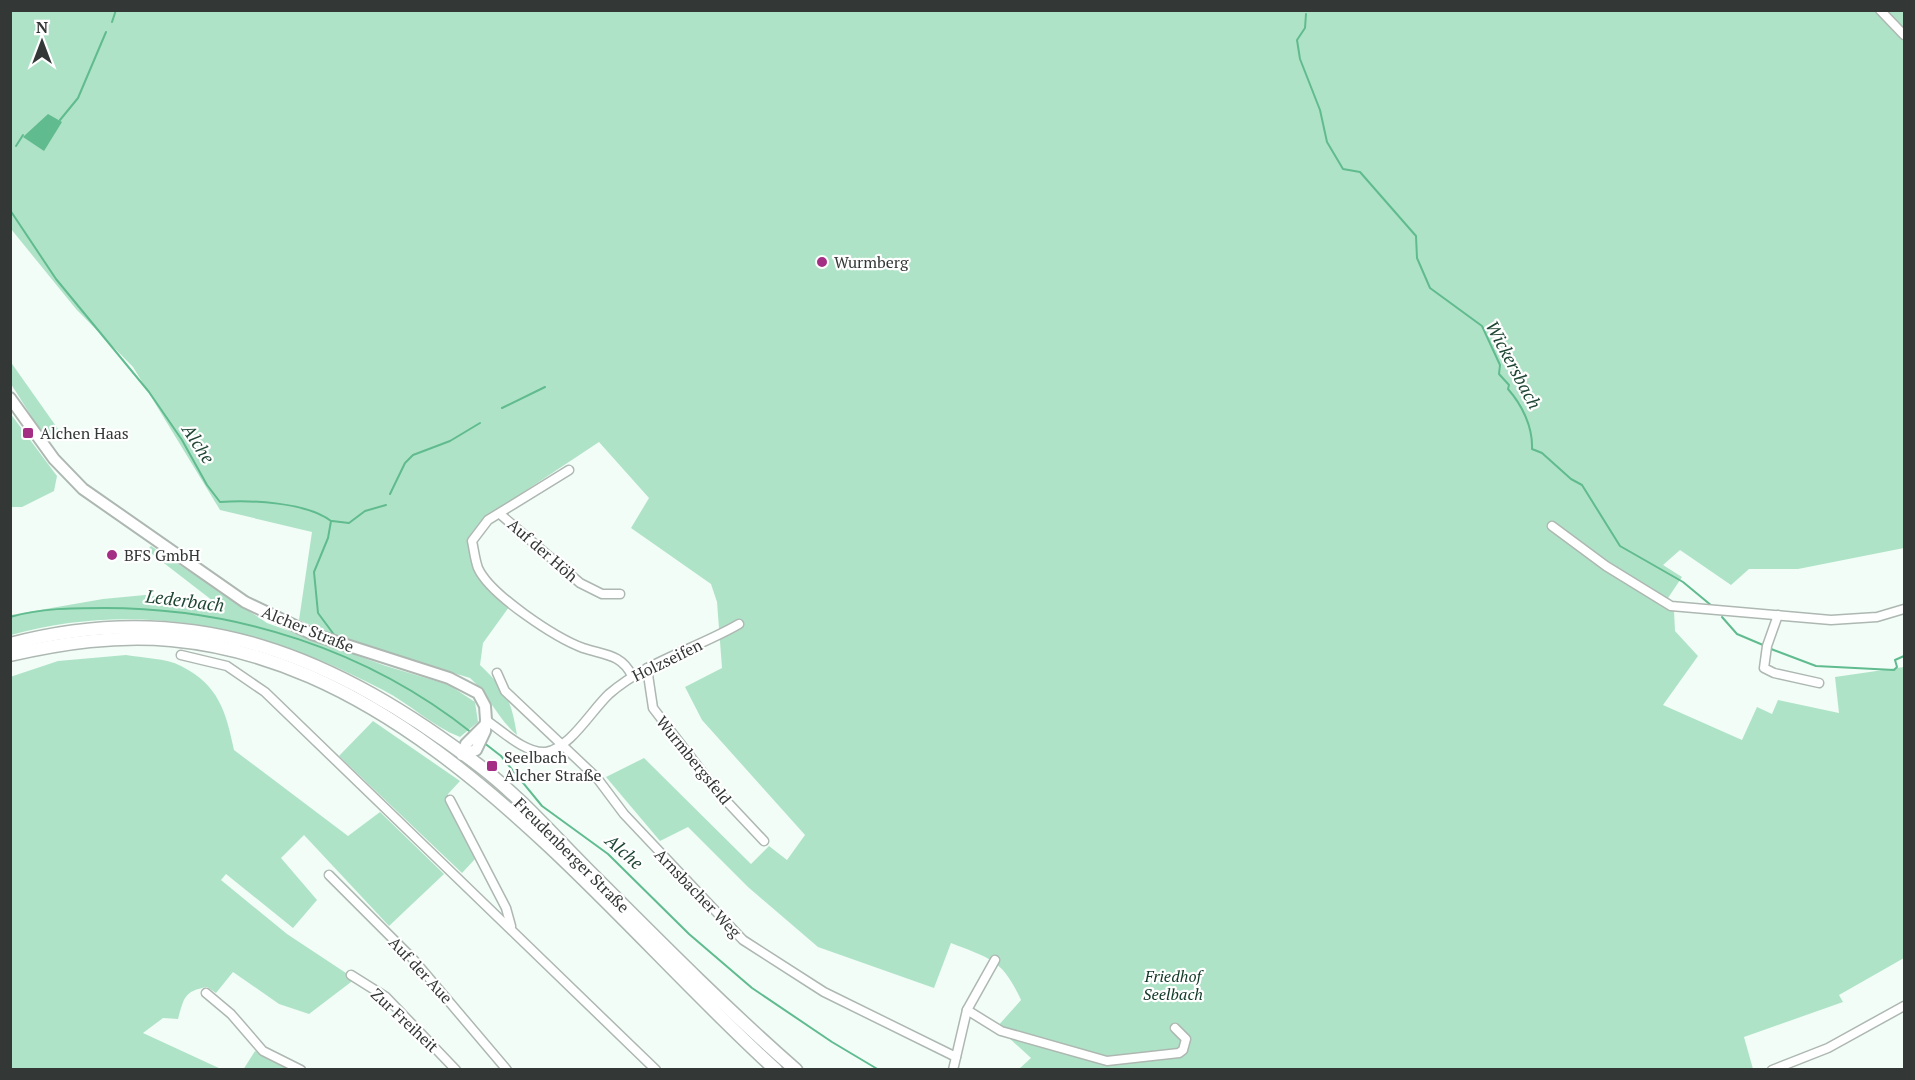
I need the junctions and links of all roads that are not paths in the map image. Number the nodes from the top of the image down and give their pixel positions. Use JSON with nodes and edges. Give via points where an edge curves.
{"nodes":[{"id":1,"x":1880,"y":10,"type":"edge"},
{"id":2,"x":1905,"y":34,"type":"edge"},
{"id":3,"x":10,"y":398,"type":"edge"},
{"id":4,"x":569,"y":470,"type":"dead end"},
{"id":5,"x":500,"y":514,"type":"junction"},
{"id":6,"x":1552,"y":526,"type":"dead end"},
{"id":7,"x":620,"y":594,"type":"dead end"},
{"id":8,"x":1905,"y":609,"type":"edge"},
{"id":9,"x":1778,"y":615,"type":"junction"},
{"id":10,"x":739,"y":624,"type":"dead end"},
{"id":11,"x":10,"y":644,"type":"edge"},
{"id":12,"x":181,"y":655,"type":"dead end"},
{"id":13,"x":10,"y":656,"type":"edge"},
{"id":14,"x":647,"y":668,"type":"junction"},
{"id":15,"x":497,"y":674,"type":"dead end"},
{"id":16,"x":632,"y":676,"type":"junction"},
{"id":17,"x":1819,"y":683,"type":"dead end"},
{"id":18,"x":484,"y":726,"type":"junction"},
{"id":19,"x":562,"y":747,"type":"junction"},
{"id":20,"x":459,"y":760,"type":"junction"},
{"id":21,"x":450,"y":800,"type":"dead end"},
{"id":22,"x":764,"y":840,"type":"dead end"},
{"id":23,"x":329,"y":875,"type":"dead end"},
{"id":24,"x":511,"y":927,"type":"junction"},
{"id":25,"x":995,"y":960,"type":"dead end"},
{"id":26,"x":351,"y":975,"type":"dead end"},
{"id":27,"x":206,"y":993,"type":"dead end"},
{"id":28,"x":1905,"y":1006,"type":"edge"},
{"id":29,"x":967,"y":1010,"type":"junction"},
{"id":30,"x":1175,"y":1028,"type":"dead end"},
{"id":31,"x":956,"y":1057,"type":"junction"},
{"id":32,"x":301,"y":1070,"type":"edge"},
{"id":33,"x":456,"y":1070,"type":"edge"},
{"id":34,"x":507,"y":1070,"type":"edge"},
{"id":35,"x":656,"y":1070,"type":"edge"},
{"id":36,"x":776,"y":1070,"type":"edge"},
{"id":37,"x":796,"y":1070,"type":"edge"},
{"id":38,"x":953,"y":1070,"type":"edge"},
{"id":39,"x":1772,"y":1070,"type":"edge"}],
"edges":[{"from":1,"to":2,"type":"street"},
{"from":3,"to":18,"type":"street","name":"Alcher Straße","via":[[54,459],[94,498],[262,611],[328,640],[472,688],[485,706]]},
{"from":4,"to":5,"type":"street","name":"Auf der Höh"},
{"from":5,"to":7,"type":"street","name":"Auf der Höh","via":[[580,583],[602,594]]},
{"from":5,"to":16,"type":"street","name":"Auf der Höh","via":[[488,520],[472,542],[479,570],[503,597],[543,628],[583,648],[614,656],[627,664]]},
{"from":6,"to":9,"type":"street","via":[[1606,566],[1671,606]]},
{"from":8,"to":9,"type":"street","via":[[1876,617],[1831,620]]},
{"from":9,"to":17,"type":"street","via":[[1764,668],[1774,674]]},
{"from":10,"to":14,"type":"street","name":"Holzseifen"},
{"from":11,"to":20,"type":"main road","name":"Freudenberger Straße","via":[[75,630],[124,627],[170,628],[244,641],[288,654],[349,680],[400,710]]},
{"from":12,"to":24,"type":"street","via":[[228,666],[265,692]]},
{"from":13,"to":20,"type":"main road","name":"Freudenberger Straße","via":[[75,642],[123,638],[186,641],[241,652],[282,665],[362,702]]},
{"from":14,"to":16,"type":"street","name":"Holzseifen"},
{"from":14,"to":22,"type":"street","name":"Wurmbergsfeld","via":[[653,708],[716,790]]},
{"from":15,"to":19,"type":"street","name":"Arnsbacher Weg","via":[[505,691]]},
{"from":16,"to":19,"type":"street","name":"Holzseifen","via":[[594,708]]},
{"from":18,"to":19,"type":"street","via":[[534,751],[549,752]]},
{"from":18,"to":20,"type":"street","via":[[473,743],[476,750]]},
{"from":19,"to":31,"type":"street","name":"Arnsbacher Weg","via":[[597,777],[624,814],[743,940],[824,992]]},
{"from":20,"to":36,"type":"main road","name":"Freudenberger Straße"},
{"from":20,"to":37,"type":"main road","name":"Freudenberger Straße","via":[[499,783],[723,1005]]},
{"from":21,"to":24,"type":"street","via":[[506,908]]},
{"from":23,"to":34,"type":"street","name":"Auf der Aue","via":[[413,959]]},
{"from":24,"to":35,"type":"street"},
{"from":25,"to":29,"type":"street"},
{"from":26,"to":33,"type":"street","name":"Zur Freiheit","via":[[386,997]]},
{"from":27,"to":32,"type":"street","via":[[231,1014],[263,1051]]},
{"from":28,"to":39,"type":"street","via":[[1828,1048]]},
{"from":29,"to":30,"type":"street","via":[[1001,1031],[1107,1061],[1179,1053],[1184,1050],[1186,1039]]},
{"from":29,"to":31,"type":"street"},
{"from":31,"to":38,"type":"street"}]}
